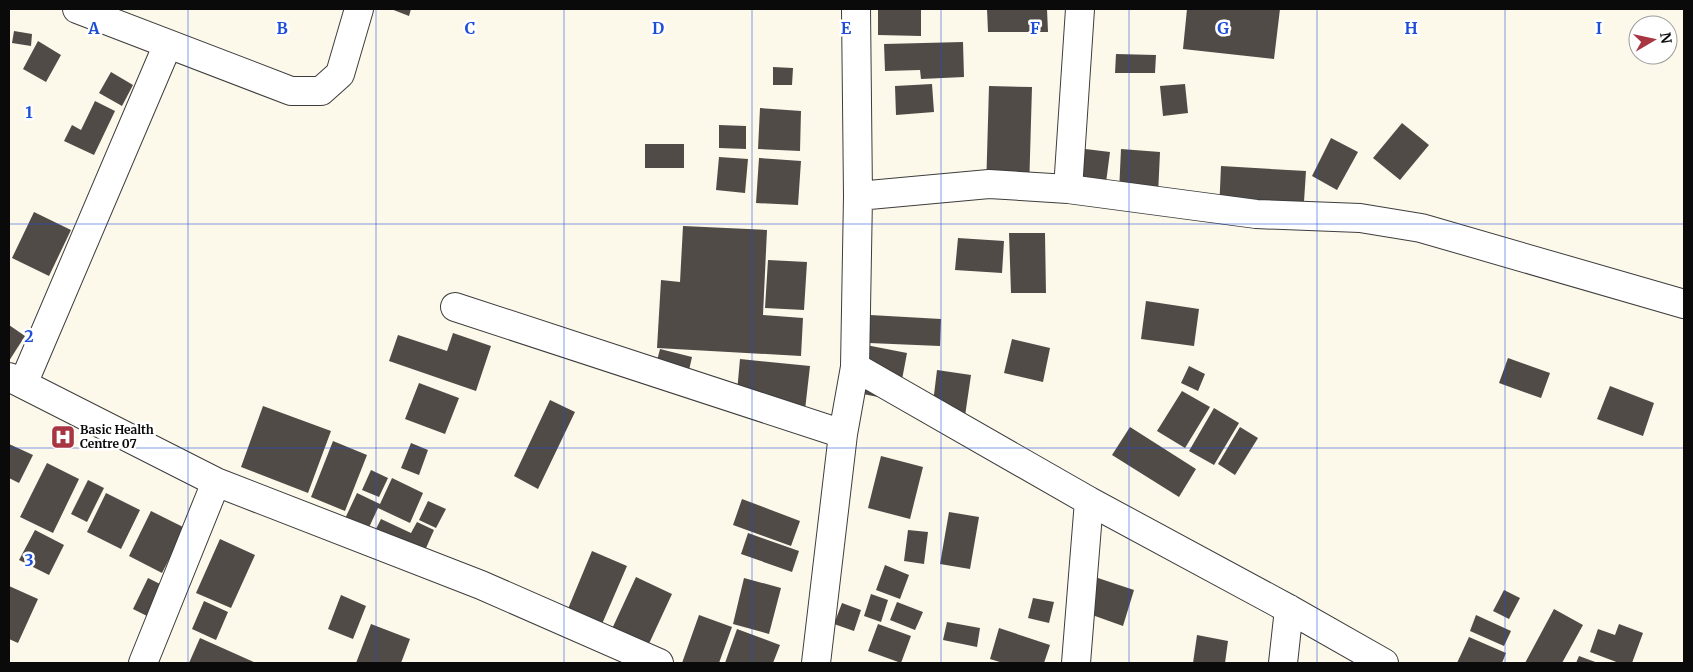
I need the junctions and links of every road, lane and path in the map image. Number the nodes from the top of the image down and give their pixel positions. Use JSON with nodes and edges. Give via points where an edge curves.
{"nodes":[{"id":1,"x":77,"y":9,"type":"edge"},
{"id":2,"x":359,"y":9,"type":"edge"},
{"id":3,"x":856,"y":9,"type":"edge"},
{"id":4,"x":1080,"y":9,"type":"edge"},
{"id":5,"x":168,"y":44,"type":"junction"},
{"id":6,"x":1068,"y":189,"type":"junction"},
{"id":7,"x":858,"y":196,"type":"junction"},
{"id":8,"x":1684,"y":304,"type":"edge"},
{"id":9,"x":455,"y":307,"type":"dead end"},
{"id":10,"x":855,"y":367,"type":"junction"},
{"id":11,"x":16,"y":380,"type":"edge"},
{"id":12,"x":843,"y":434,"type":"junction"},
{"id":13,"x":216,"y":482,"type":"junction"},
{"id":14,"x":1089,"y":501,"type":"junction"},
{"id":15,"x":1289,"y":609,"type":"junction"},
{"id":16,"x":143,"y":663,"type":"edge"},
{"id":17,"x":659,"y":663,"type":"edge"},
{"id":18,"x":816,"y":663,"type":"edge"},
{"id":19,"x":1076,"y":663,"type":"edge"},
{"id":20,"x":1283,"y":663,"type":"edge"},
{"id":21,"x":1384,"y":663,"type":"edge"}],
"edges":[{"from":1,"to":5,"type":"street"},
{"from":2,"to":5,"type":"street","via":[[340,74],[321,91],[291,91]]},
{"from":3,"to":7,"type":"street"},
{"from":4,"to":6,"type":"street"},
{"from":5,"to":11,"type":"street"},
{"from":6,"to":7,"type":"street","via":[[989,184]]},
{"from":6,"to":8,"type":"street","via":[[1256,214],[1360,218],[1421,228]]},
{"from":7,"to":10,"type":"street"},
{"from":9,"to":12,"type":"street"},
{"from":10,"to":12,"type":"street"},
{"from":10,"to":14,"type":"street"},
{"from":11,"to":13,"type":"street"},
{"from":12,"to":18,"type":"street"},
{"from":13,"to":16,"type":"street"},
{"from":13,"to":17,"type":"street","via":[[481,585]]},
{"from":14,"to":15,"type":"street"},
{"from":14,"to":19,"type":"street"},
{"from":15,"to":20,"type":"street"},
{"from":15,"to":21,"type":"street"}]}
